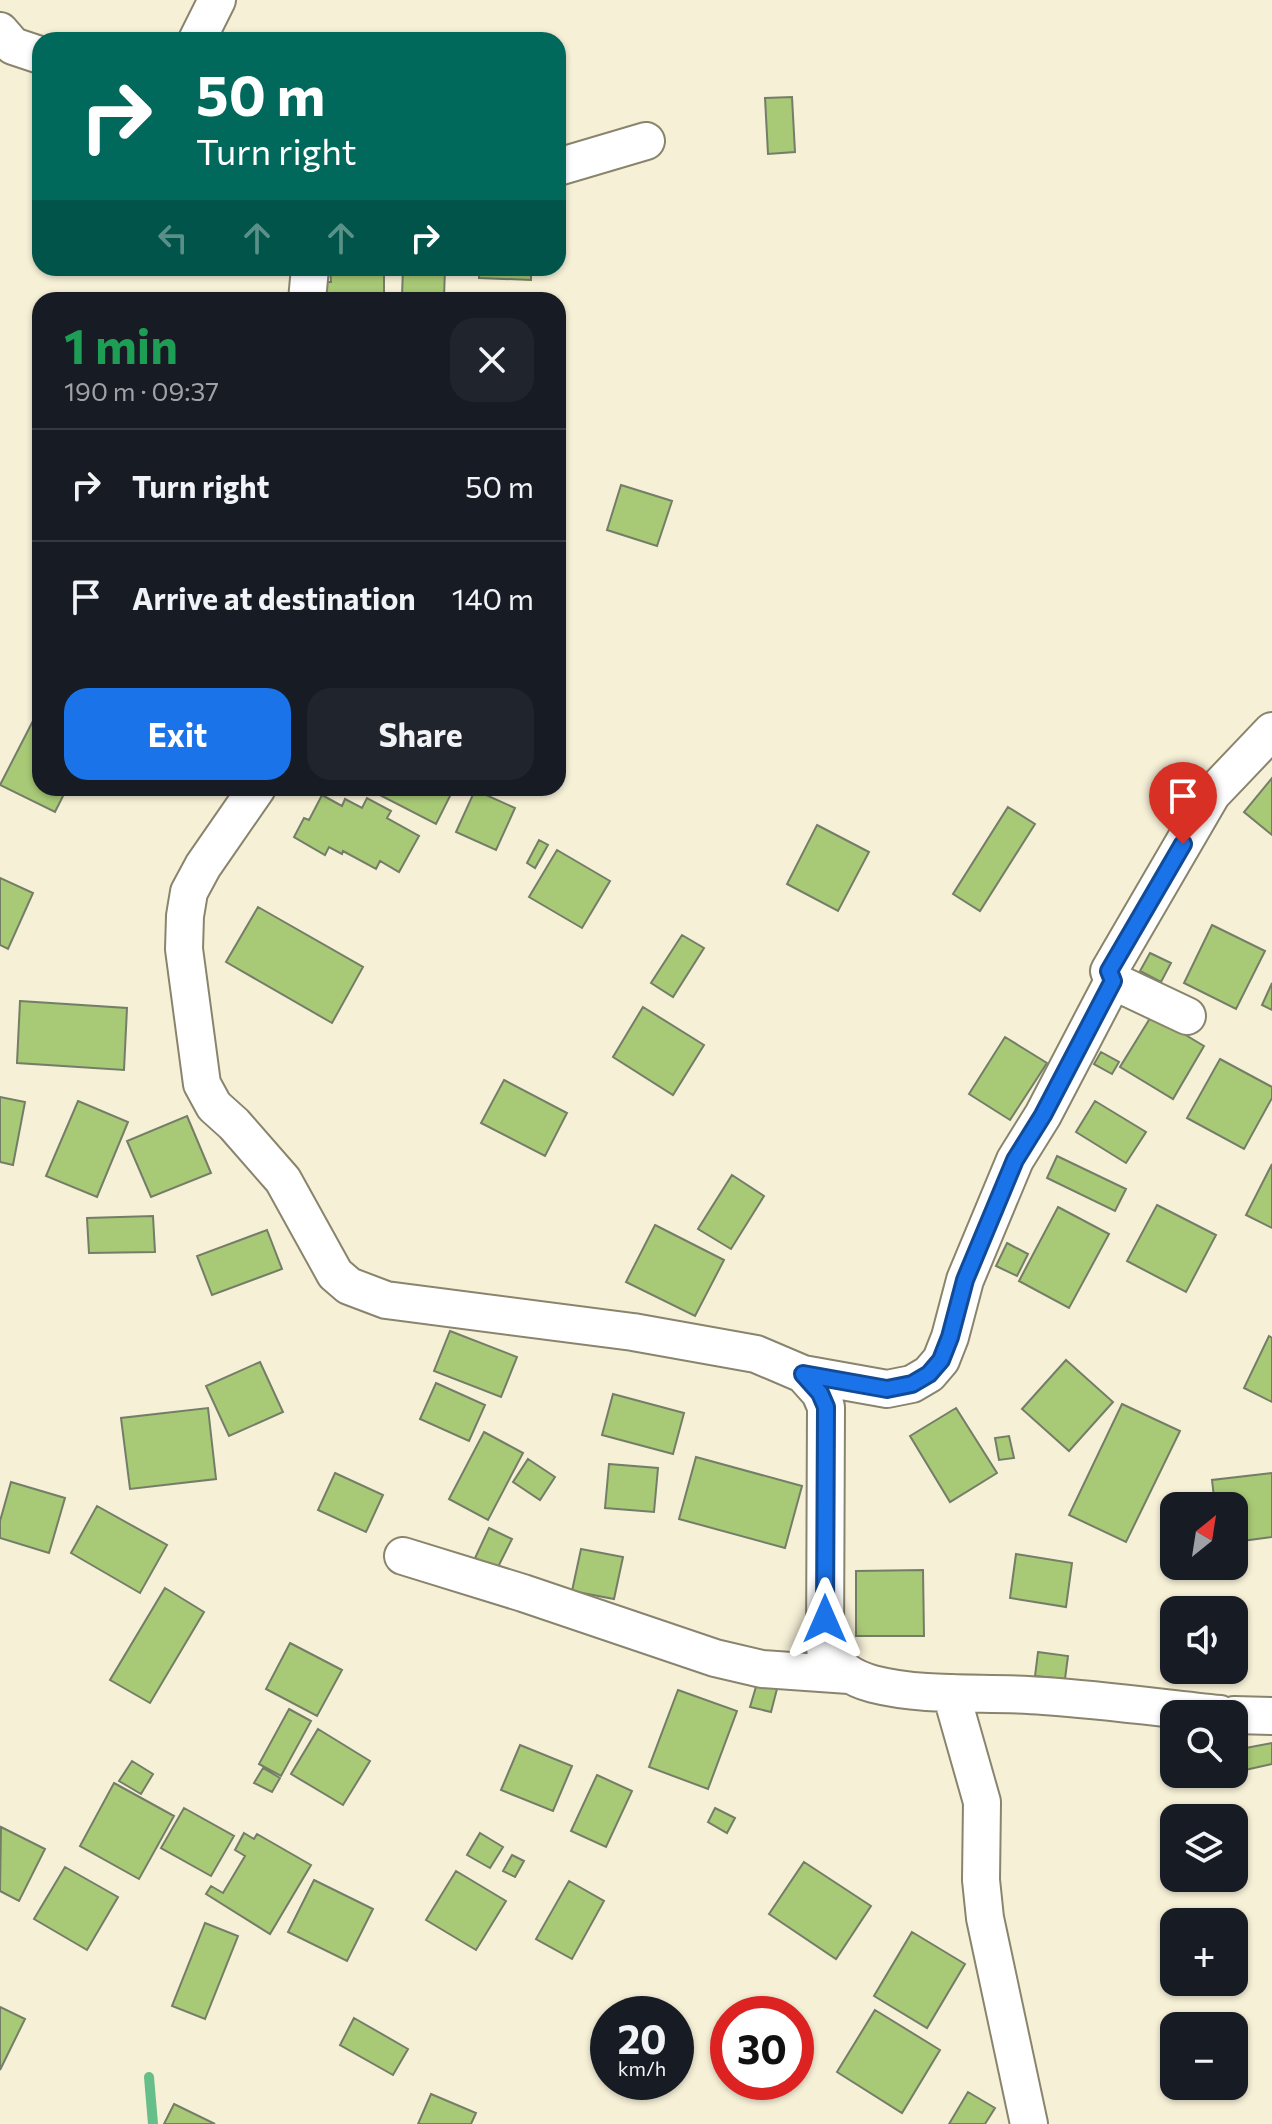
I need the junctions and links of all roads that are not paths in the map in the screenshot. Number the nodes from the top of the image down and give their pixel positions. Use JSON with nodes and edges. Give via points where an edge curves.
{"nodes":[{"id":1,"x":217,"y":0,"type":"edge"},
{"id":2,"x":0,"y":31,"type":"edge"},
{"id":3,"x":201,"y":32,"type":"edge"},
{"id":4,"x":32,"y":52,"type":"edge"},
{"id":5,"x":646,"y":141,"type":"dead end"},
{"id":6,"x":566,"y":165,"type":"edge"},
{"id":7,"x":1272,"y":731,"type":"edge"},
{"id":8,"x":251,"y":796,"type":"edge"},
{"id":9,"x":1113,"y":981,"type":"junction"},
{"id":10,"x":1187,"y":1016,"type":"dead end"},
{"id":11,"x":803,"y":1374,"type":"junction"},
{"id":12,"x":403,"y":1556,"type":"dead end"},
{"id":13,"x":849,"y":1675,"type":"junction"},
{"id":14,"x":951,"y":1693,"type":"junction"},
{"id":15,"x":1160,"y":1708,"type":"edge"},
{"id":16,"x":1248,"y":1715,"type":"edge"},
{"id":17,"x":1272,"y":1716,"type":"edge"},
{"id":18,"x":1029,"y":2124,"type":"edge"}],
"edges":[{"from":1,"to":3,"type":"street"},
{"from":2,"to":4,"type":"street","via":[[13,46]]},
{"from":5,"to":6,"type":"street"},
{"from":7,"to":9,"type":"street","via":[[1212,794],[1109,971]]},
{"from":8,"to":11,"type":"street","via":[[189,892],[184,949],[202,1084],[214,1106],[283,1180],[335,1274],[349,1286],[386,1300],[649,1334],[756,1354]]},
{"from":9,"to":10,"type":"street"},
{"from":9,"to":11,"type":"street","via":[[1015,1160],[965,1280],[941,1360],[912,1384],[887,1389]]},
{"from":11,"to":13,"type":"street","via":[[826,1407],[825,1649]]},
{"from":12,"to":13,"type":"street","via":[[715,1658],[762,1669]]},
{"from":13,"to":14,"type":"street","via":[[873,1684]]},
{"from":14,"to":15,"type":"street","via":[[1042,1695]]},
{"from":14,"to":18,"type":"street","via":[[982,1802],[985,1918]]},
{"from":16,"to":17,"type":"street"}]}
